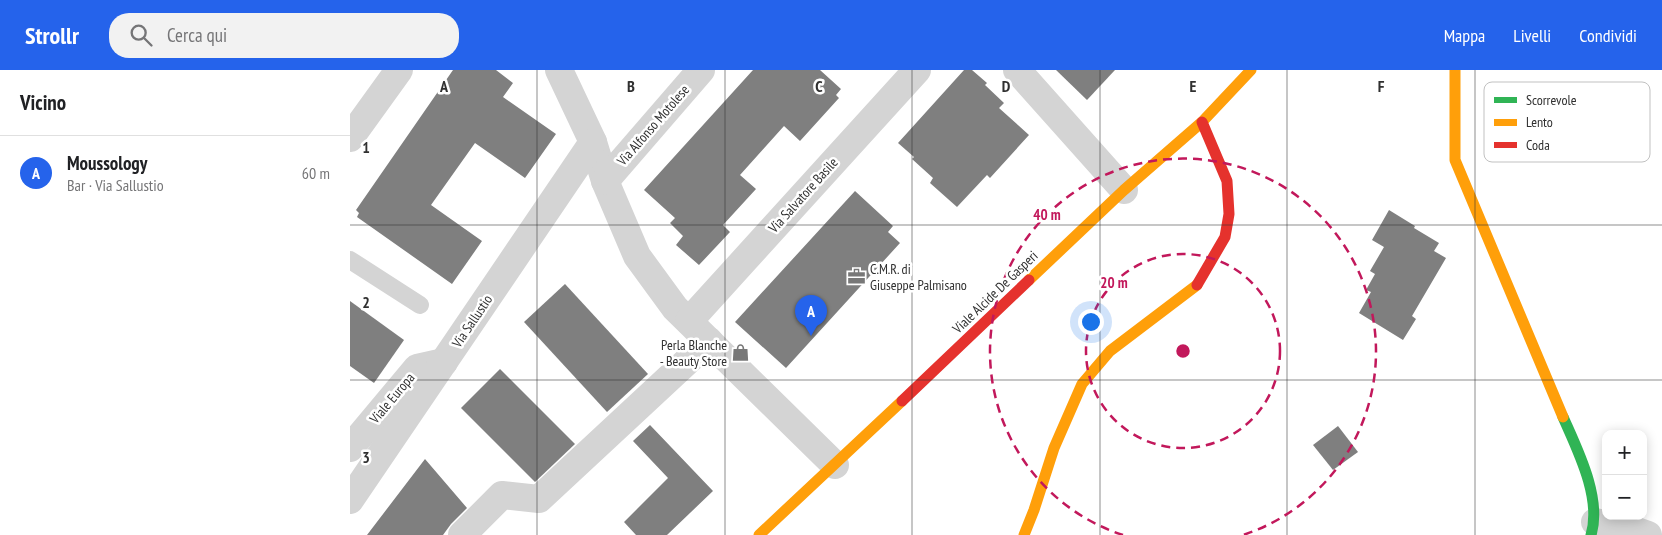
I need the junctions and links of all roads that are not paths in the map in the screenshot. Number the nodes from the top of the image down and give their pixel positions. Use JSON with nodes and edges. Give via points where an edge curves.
{"nodes":[{"id":1,"x":399,"y":70,"type":"edge"},
{"id":2,"x":559,"y":70,"type":"edge"},
{"id":3,"x":701,"y":70,"type":"edge"},
{"id":4,"x":917,"y":70,"type":"edge"},
{"id":5,"x":1018,"y":70,"type":"edge"},
{"id":6,"x":1251,"y":70,"type":"edge"},
{"id":7,"x":1455,"y":70,"type":"edge"},
{"id":8,"x":1202,"y":122,"type":"junction"},
{"id":9,"x":350,"y":138,"type":"edge"},
{"id":10,"x":593,"y":142,"type":"junction"},
{"id":11,"x":605,"y":181,"type":"junction"},
{"id":12,"x":1124,"y":190,"type":"junction"},
{"id":13,"x":350,"y":260,"type":"edge"},
{"id":14,"x":420,"y":305,"type":"dead end"},
{"id":15,"x":689,"y":321,"type":"junction"},
{"id":16,"x":709,"y":341,"type":"junction"},
{"id":17,"x":444,"y":362,"type":"junction"},
{"id":18,"x":350,"y":448,"type":"edge"},
{"id":19,"x":835,"y":465,"type":"junction"},
{"id":20,"x":350,"y":500,"type":"edge"},
{"id":21,"x":1593,"y":528,"type":"edge"},
{"id":22,"x":462,"y":535,"type":"edge"},
{"id":23,"x":759,"y":535,"type":"edge"},
{"id":24,"x":1024,"y":535,"type":"edge"},
{"id":25,"x":1648,"y":535,"type":"edge"}],
"edges":[{"from":1,"to":9,"type":"street"},
{"from":2,"to":10,"type":"street"},
{"from":3,"to":11,"type":"street","name":"Via Alfonso Motolese"},
{"from":4,"to":15,"type":"street","name":"Via Salvatore Basile"},
{"from":5,"to":12,"type":"street"},
{"from":6,"to":8,"type":"main road","name":"Viale Alcide De Gasperi"},
{"from":7,"to":21,"type":"main road","via":[[1455,160],[1588,476]]},
{"from":8,"to":12,"type":"main road","name":"Viale Alcide De Gasperi"},
{"from":8,"to":24,"type":"main road","via":[[1227,181],[1229,214],[1225,237],[1196,287],[1110,351],[1082,384],[1054,448]]},
{"from":10,"to":11,"type":"street"},
{"from":10,"to":17,"type":"street","name":"Via Sallustio"},
{"from":11,"to":15,"type":"street","via":[[637,256],[675,308]]},
{"from":12,"to":19,"type":"main road","name":"Viale Alcide De Gasperi"},
{"from":13,"to":14,"type":"lane"},
{"from":15,"to":16,"type":"street"},
{"from":16,"to":19,"type":"street"},
{"from":16,"to":22,"type":"street","via":[[539,499],[502,495]]},
{"from":17,"to":18,"type":"street","name":"Viale Europa","via":[[417,368]]},
{"from":17,"to":20,"type":"street","name":"Via Sallustio"},
{"from":19,"to":23,"type":"main road","name":"Viale Alcide De Gasperi"},
{"from":21,"to":25,"type":"street","via":[[1631,529]]}]}
